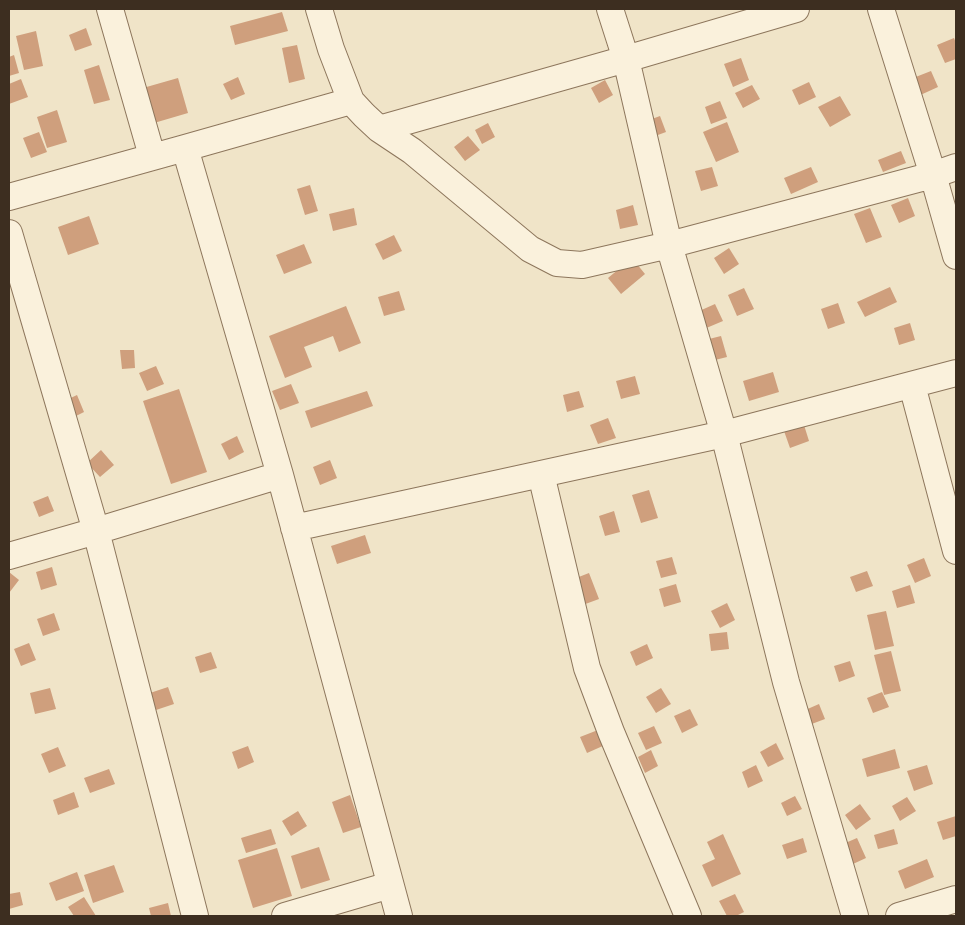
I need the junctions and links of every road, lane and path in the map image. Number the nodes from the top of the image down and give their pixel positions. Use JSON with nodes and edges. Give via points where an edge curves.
{"nodes":[{"id":1,"x":110,"y":9,"type":"edge"},
{"id":2,"x":319,"y":9,"type":"edge"},
{"id":3,"x":610,"y":9,"type":"edge"},
{"id":4,"x":796,"y":9,"type":"edge"},
{"id":5,"x":881,"y":9,"type":"edge"},
{"id":6,"x":626,"y":59,"type":"junction"},
{"id":7,"x":351,"y":101,"type":"junction"},
{"id":8,"x":379,"y":128,"type":"junction"},
{"id":9,"x":185,"y":148,"type":"junction"},
{"id":10,"x":152,"y":156,"type":"junction"},
{"id":11,"x":945,"y":171,"type":"edge"},
{"id":12,"x":9,"y":197,"type":"edge"},
{"id":13,"x":9,"y":233,"type":"edge"},
{"id":14,"x":669,"y":245,"type":"junction"},
{"id":15,"x":956,"y":256,"type":"edge"},
{"id":16,"x":956,"y":373,"type":"edge"},
{"id":17,"x":912,"y":385,"type":"junction"},
{"id":18,"x":724,"y":434,"type":"junction"},
{"id":19,"x":541,"y":474,"type":"junction"},
{"id":20,"x":280,"y":475,"type":"junction"},
{"id":21,"x":294,"y":528,"type":"junction"},
{"id":22,"x":96,"y":531,"type":"junction"},
{"id":23,"x":956,"y":551,"type":"edge"},
{"id":24,"x":9,"y":556,"type":"edge"},
{"id":25,"x":390,"y":885,"type":"junction"},
{"id":26,"x":956,"y":899,"type":"edge"},
{"id":27,"x":195,"y":916,"type":"edge"},
{"id":28,"x":285,"y":916,"type":"edge"},
{"id":29,"x":399,"y":916,"type":"edge"},
{"id":30,"x":688,"y":916,"type":"edge"},
{"id":31,"x":854,"y":916,"type":"edge"},
{"id":32,"x":899,"y":916,"type":"edge"}],
"edges":[{"from":1,"to":10,"type":"street"},
{"from":2,"to":7,"type":"street"},
{"from":3,"to":6,"type":"street"},
{"from":4,"to":6,"type":"street"},
{"from":5,"to":11,"type":"street"},
{"from":6,"to":8,"type":"street"},
{"from":6,"to":14,"type":"street"},
{"from":7,"to":8,"type":"street"},
{"from":7,"to":9,"type":"street"},
{"from":8,"to":14,"type":"street","via":[[530,249],[557,263],[582,265]]},
{"from":9,"to":10,"type":"street"},
{"from":9,"to":20,"type":"street"},
{"from":10,"to":12,"type":"street"},
{"from":11,"to":14,"type":"street"},
{"from":11,"to":15,"type":"street"},
{"from":13,"to":22,"type":"street"},
{"from":14,"to":18,"type":"street"},
{"from":16,"to":17,"type":"street"},
{"from":17,"to":18,"type":"street"},
{"from":17,"to":23,"type":"street"},
{"from":18,"to":19,"type":"street"},
{"from":18,"to":31,"type":"street","via":[[786,682]]},
{"from":19,"to":21,"type":"street"},
{"from":19,"to":30,"type":"street","via":[[587,668]]},
{"from":20,"to":21,"type":"street"},
{"from":20,"to":22,"type":"street"},
{"from":21,"to":25,"type":"street"},
{"from":22,"to":24,"type":"street"},
{"from":22,"to":27,"type":"street"},
{"from":25,"to":28,"type":"street"},
{"from":25,"to":29,"type":"street"},
{"from":26,"to":32,"type":"street"}]}
